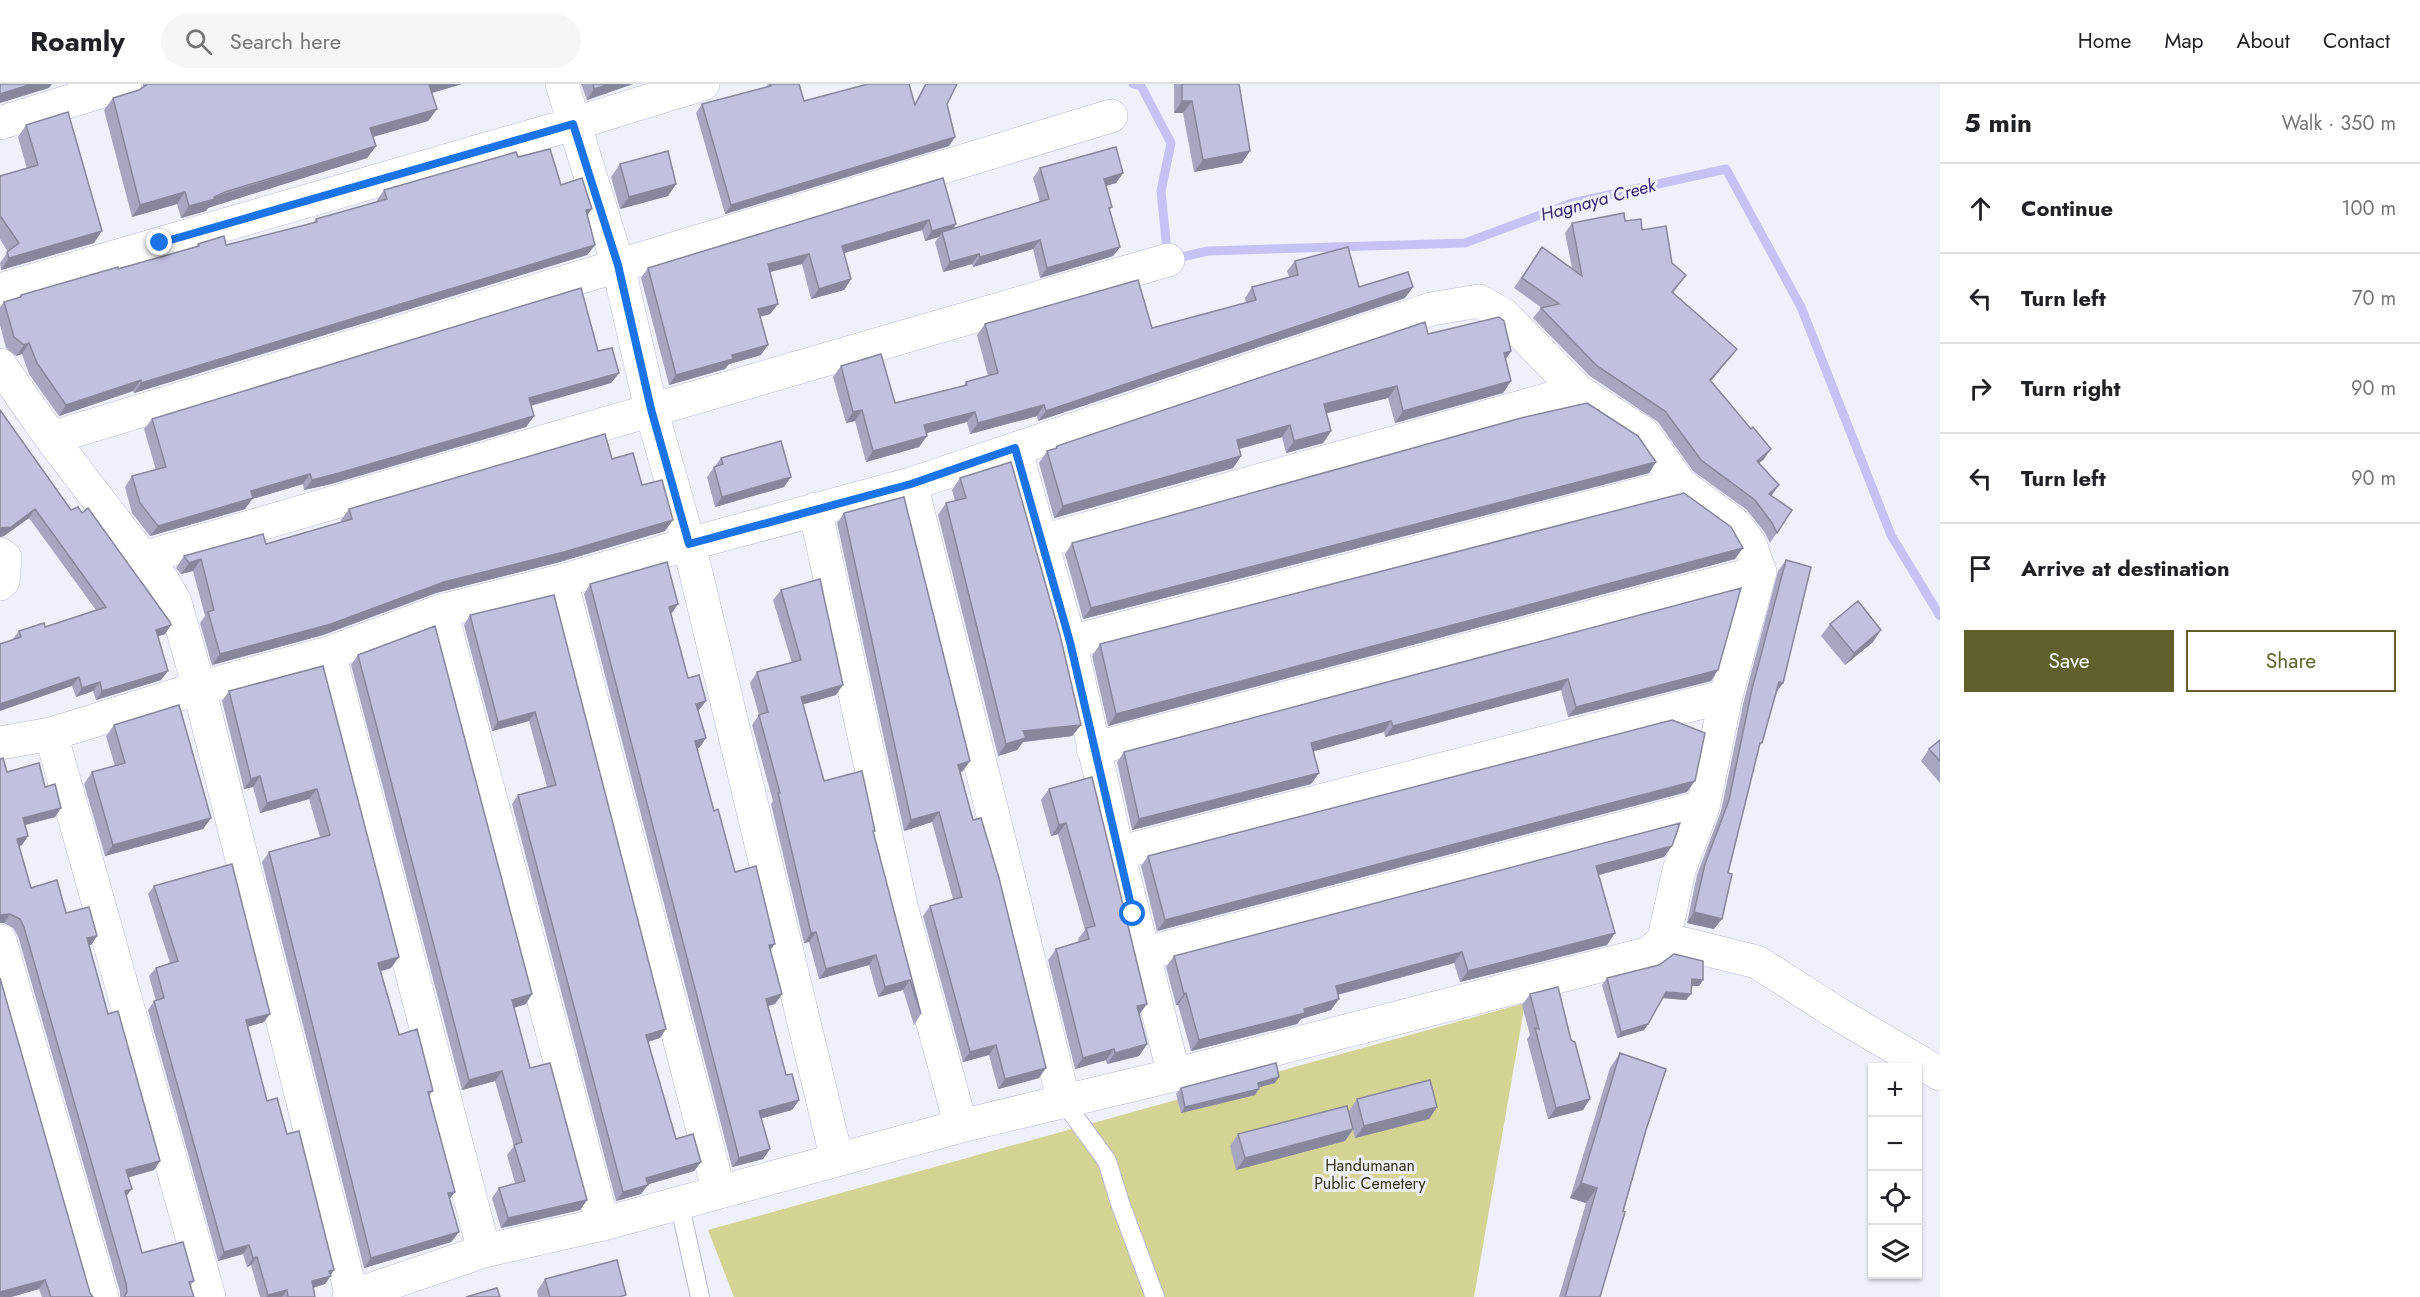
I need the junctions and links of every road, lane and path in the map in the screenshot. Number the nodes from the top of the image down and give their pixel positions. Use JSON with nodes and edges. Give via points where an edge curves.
{"nodes":[{"id":1,"x":125,"y":84,"type":"edge"},
{"id":2,"x":562,"y":84,"type":"edge"},
{"id":3,"x":703,"y":84,"type":"edge"},
{"id":4,"x":1111,"y":116,"type":"dead end"},
{"id":5,"x":0,"y":123,"type":"edge"},
{"id":6,"x":573,"y":124,"type":"junction"},
{"id":7,"x":1168,"y":260,"type":"dead end"},
{"id":8,"x":618,"y":265,"type":"junction"},
{"id":9,"x":0,"y":290,"type":"edge"},
{"id":10,"x":0,"y":365,"type":"edge"},
{"id":11,"x":1578,"y":391,"type":"junction"},
{"id":12,"x":651,"y":409,"type":"junction"},
{"id":13,"x":51,"y":438,"type":"junction"},
{"id":14,"x":1015,"y":448,"type":"junction"},
{"id":15,"x":911,"y":484,"type":"junction"},
{"id":16,"x":1680,"y":484,"type":"junction"},
{"id":17,"x":815,"y":509,"type":"junction"},
{"id":18,"x":1043,"y":541,"type":"junction"},
{"id":19,"x":689,"y":544,"type":"junction"},
{"id":20,"x":0,"y":554,"type":"edge"},
{"id":21,"x":143,"y":558,"type":"junction"},
{"id":22,"x":1760,"y":572,"type":"junction"},
{"id":23,"x":561,"y":581,"type":"junction"},
{"id":24,"x":0,"y":584,"type":"edge"},
{"id":25,"x":441,"y":611,"type":"junction"},
{"id":26,"x":1070,"y":642,"type":"junction"},
{"id":27,"x":329,"y":653,"type":"junction"},
{"id":28,"x":199,"y":688,"type":"junction"},
{"id":29,"x":1726,"y":696,"type":"junction"},
{"id":30,"x":51,"y":734,"type":"junction"},
{"id":31,"x":0,"y":743,"type":"edge"},
{"id":32,"x":1094,"y":749,"type":"junction"},
{"id":33,"x":1703,"y":807,"type":"junction"},
{"id":34,"x":1118,"y":853,"type":"junction"},
{"id":35,"x":1664,"y":939,"type":"junction"},
{"id":36,"x":0,"y":940,"type":"edge"},
{"id":37,"x":1143,"y":954,"type":"junction"},
{"id":38,"x":1940,"y":1074,"type":"edge"},
{"id":39,"x":1174,"y":1075,"type":"junction"},
{"id":40,"x":1064,"y":1102,"type":"junction"},
{"id":41,"x":962,"y":1126,"type":"junction"},
{"id":42,"x":837,"y":1160,"type":"junction"},
{"id":43,"x":719,"y":1192,"type":"junction"},
{"id":44,"x":679,"y":1202,"type":"junction"},
{"id":45,"x":603,"y":1224,"type":"junction"},
{"id":46,"x":484,"y":1251,"type":"junction"},
{"id":47,"x":102,"y":1297,"type":"edge"},
{"id":48,"x":209,"y":1297,"type":"edge"},
{"id":49,"x":351,"y":1297,"type":"edge"},
{"id":50,"x":700,"y":1297,"type":"edge"},
{"id":51,"x":1155,"y":1297,"type":"edge"}],
"edges":[{"from":1,"to":5,"type":"street"},
{"from":2,"to":6,"type":"street"},
{"from":3,"to":6,"type":"street"},
{"from":4,"to":8,"type":"street"},
{"from":6,"to":8,"type":"street"},
{"from":6,"to":9,"type":"street"},
{"from":7,"to":12,"type":"street"},
{"from":8,"to":12,"type":"street"},
{"from":8,"to":13,"type":"street"},
{"from":10,"to":13,"type":"street"},
{"from":11,"to":14,"type":"street","via":[[1503,315],[1479,301],[1431,309]]},
{"from":11,"to":16,"type":"street","via":[[1642,433]]},
{"from":11,"to":18,"type":"street"},
{"from":12,"to":19,"type":"street"},
{"from":12,"to":21,"type":"street"},
{"from":13,"to":21,"type":"street"},
{"from":14,"to":15,"type":"street"},
{"from":14,"to":18,"type":"street"},
{"from":15,"to":17,"type":"street"},
{"from":15,"to":40,"type":"street"},
{"from":16,"to":22,"type":"street","via":[[1736,525],[1750,544]]},
{"from":16,"to":26,"type":"street"},
{"from":17,"to":19,"type":"street"},
{"from":17,"to":41,"type":"street","via":[[901,906]]},
{"from":18,"to":26,"type":"street"},
{"from":19,"to":23,"type":"street"},
{"from":19,"to":42,"type":"street"},
{"from":20,"to":24,"type":"street","via":[[5,558]]},
{"from":21,"to":28,"type":"street","via":[[175,602]]},
{"from":22,"to":29,"type":"street"},
{"from":22,"to":32,"type":"street"},
{"from":23,"to":25,"type":"street"},
{"from":23,"to":43,"type":"street"},
{"from":25,"to":27,"type":"street"},
{"from":25,"to":45,"type":"street"},
{"from":26,"to":32,"type":"street"},
{"from":27,"to":28,"type":"street"},
{"from":27,"to":46,"type":"street"},
{"from":28,"to":30,"type":"street"},
{"from":28,"to":49,"type":"street"},
{"from":29,"to":33,"type":"street"},
{"from":29,"to":34,"type":"street"},
{"from":30,"to":31,"type":"street"},
{"from":30,"to":48,"type":"street"},
{"from":32,"to":34,"type":"street"},
{"from":33,"to":35,"type":"street","via":[[1679,870]]},
{"from":33,"to":37,"type":"street"},
{"from":34,"to":37,"type":"street"},
{"from":35,"to":38,"type":"street","via":[[1757,963]]},
{"from":35,"to":39,"type":"street","via":[[1650,953]]},
{"from":36,"to":47,"type":"street"},
{"from":37,"to":39,"type":"street"},
{"from":39,"to":40,"type":"street"},
{"from":40,"to":41,"type":"street"},
{"from":40,"to":51,"type":"lane","via":[[1107,1161]]},
{"from":41,"to":42,"type":"street"},
{"from":42,"to":43,"type":"street"},
{"from":43,"to":44,"type":"street"},
{"from":44,"to":45,"type":"street"},
{"from":44,"to":50,"type":"lane"},
{"from":45,"to":46,"type":"street"},
{"from":46,"to":49,"type":"street"}]}
